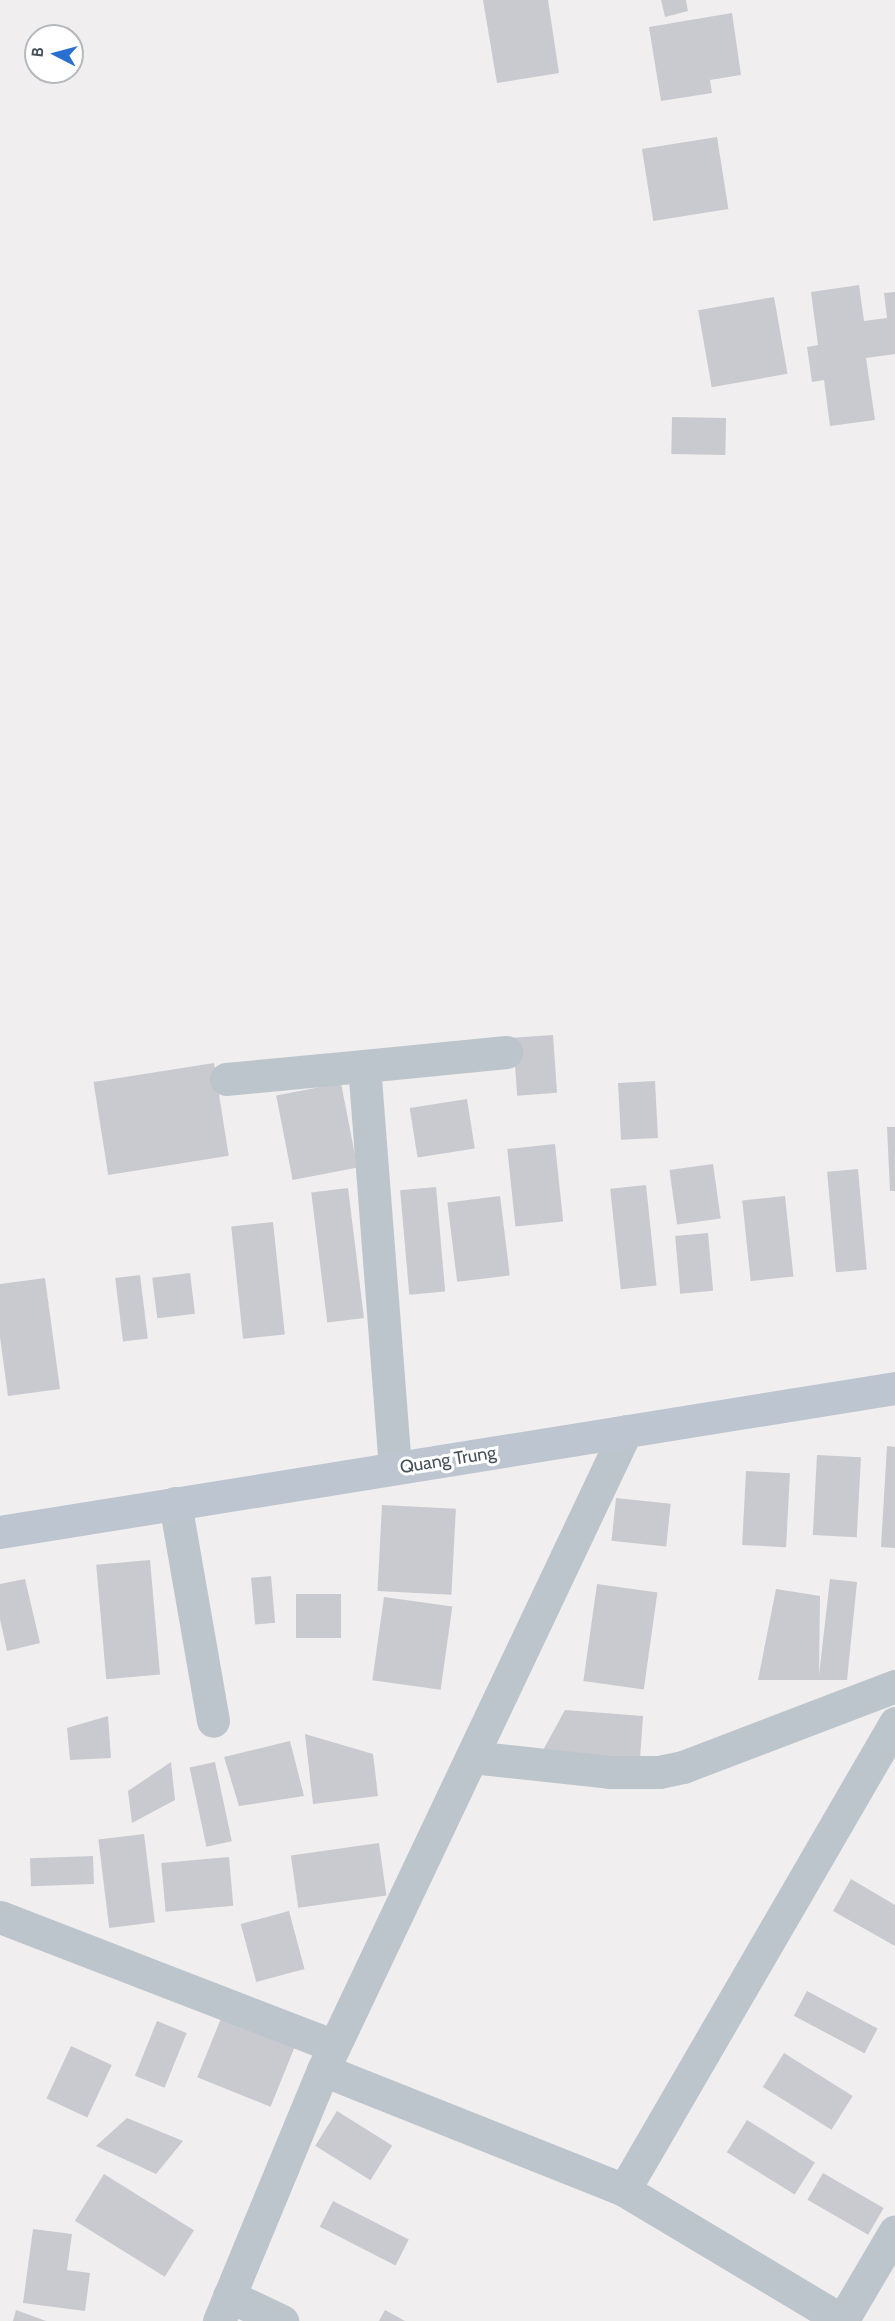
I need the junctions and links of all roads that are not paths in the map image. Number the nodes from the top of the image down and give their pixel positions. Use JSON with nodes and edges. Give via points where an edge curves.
{"nodes":[{"id":1,"x":506,"y":1052,"type":"dead end"},
{"id":2,"x":364,"y":1066,"type":"junction"},
{"id":3,"x":226,"y":1079,"type":"dead end"},
{"id":4,"x":895,"y":1388,"type":"edge"},
{"id":5,"x":626,"y":1431,"type":"junction"},
{"id":6,"x":395,"y":1468,"type":"junction"},
{"id":7,"x":176,"y":1503,"type":"junction"},
{"id":8,"x":0,"y":1532,"type":"edge"},
{"id":9,"x":895,"y":1686,"type":"edge"},
{"id":10,"x":213,"y":1721,"type":"dead end"},
{"id":11,"x":895,"y":1724,"type":"edge"},
{"id":12,"x":472,"y":1757,"type":"junction"},
{"id":13,"x":0,"y":1917,"type":"edge"},
{"id":14,"x":328,"y":2058,"type":"junction"},
{"id":15,"x":624,"y":2190,"type":"junction"},
{"id":16,"x":895,"y":2231,"type":"edge"},
{"id":17,"x":224,"y":2309,"type":"edge"},
{"id":18,"x":282,"y":2321,"type":"edge"},
{"id":19,"x":843,"y":2321,"type":"edge"}],
"edges":[{"from":1,"to":2,"type":"street"},
{"from":2,"to":3,"type":"street"},
{"from":2,"to":6,"type":"street"},
{"from":4,"to":5,"type":"main road","name":"Quang Trung"},
{"from":5,"to":6,"type":"main road","name":"Quang Trung"},
{"from":5,"to":12,"type":"street"},
{"from":6,"to":7,"type":"main road","name":"Quang Trung"},
{"from":7,"to":8,"type":"main road","name":"Quang Trung"},
{"from":7,"to":10,"type":"street"},
{"from":9,"to":12,"type":"street","via":[[683,1767],[659,1772],[609,1772]]},
{"from":11,"to":15,"type":"street"},
{"from":12,"to":14,"type":"street"},
{"from":13,"to":14,"type":"street"},
{"from":14,"to":15,"type":"street"},
{"from":14,"to":17,"type":"street"},
{"from":15,"to":19,"type":"street"},
{"from":16,"to":19,"type":"street"},
{"from":17,"to":18,"type":"street"}]}
